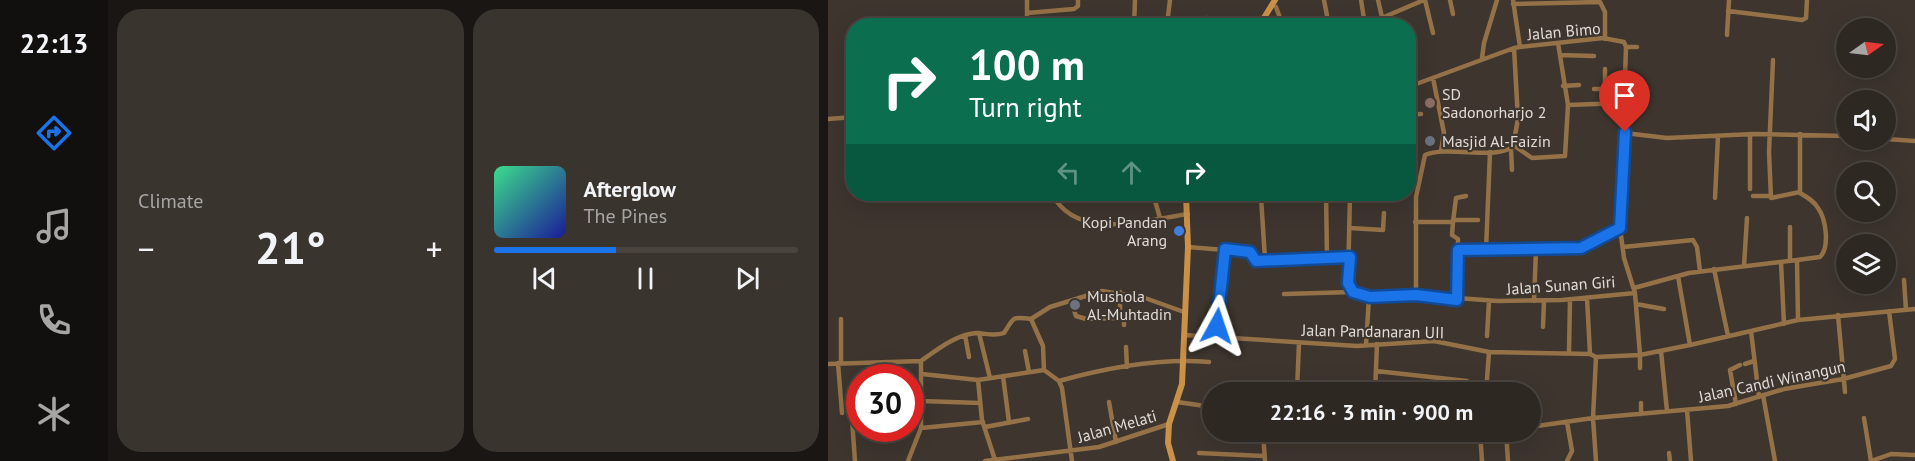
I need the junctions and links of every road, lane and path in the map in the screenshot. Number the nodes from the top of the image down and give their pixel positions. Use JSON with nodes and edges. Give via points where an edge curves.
{"nodes":[{"id":1,"x":1027,"y":0,"type":"edge"},
{"id":2,"x":1078,"y":0,"type":"edge"},
{"id":3,"x":1135,"y":0,"type":"edge"},
{"id":4,"x":1170,"y":0,"type":"edge"},
{"id":5,"x":1283,"y":0,"type":"edge"},
{"id":6,"x":1324,"y":0,"type":"edge"},
{"id":7,"x":1361,"y":0,"type":"edge"},
{"id":8,"x":1378,"y":0,"type":"edge"},
{"id":9,"x":1404,"y":0,"type":"edge"},
{"id":10,"x":1425,"y":0,"type":"edge"},
{"id":11,"x":1450,"y":0,"type":"edge"},
{"id":12,"x":1497,"y":0,"type":"edge"},
{"id":13,"x":1729,"y":0,"type":"edge"},
{"id":14,"x":1807,"y":0,"type":"edge"},
{"id":15,"x":1513,"y":2,"type":"edge"},
{"id":16,"x":1275,"y":3,"type":"edge"},
{"id":17,"x":1406,"y":7,"type":"junction"},
{"id":18,"x":1728,"y":11,"type":"junction"},
{"id":19,"x":1027,"y":13,"type":"junction"},
{"id":20,"x":1453,"y":14,"type":"dead end"},
{"id":21,"x":1168,"y":16,"type":"dead end"},
{"id":22,"x":1027,"y":18,"type":"edge"},
{"id":23,"x":1134,"y":18,"type":"edge"},
{"id":24,"x":1265,"y":18,"type":"edge"},
{"id":25,"x":1280,"y":18,"type":"edge"},
{"id":26,"x":1327,"y":18,"type":"edge"},
{"id":27,"x":1363,"y":18,"type":"edge"},
{"id":28,"x":1379,"y":18,"type":"joint"},
{"id":29,"x":1433,"y":33,"type":"dead end"},
{"id":30,"x":1728,"y":35,"type":"dead end"},
{"id":31,"x":1605,"y":39,"type":"junction"},
{"id":32,"x":1558,"y":43,"type":"junction"},
{"id":33,"x":1626,"y":46,"type":"junction"},
{"id":34,"x":1520,"y":47,"type":"junction"},
{"id":35,"x":1637,"y":47,"type":"dead end"},
{"id":36,"x":1514,"y":48,"type":"junction"},
{"id":37,"x":1560,"y":55,"type":"junction"},
{"id":38,"x":1594,"y":56,"type":"dead end"},
{"id":39,"x":1482,"y":58,"type":"junction"},
{"id":40,"x":1773,"y":60,"type":"dead end"},
{"id":41,"x":1605,"y":69,"type":"dead end"},
{"id":42,"x":1433,"y":78,"type":"junction"},
{"id":43,"x":1416,"y":84,"type":"edge"},
{"id":44,"x":1579,"y":85,"type":"dead end"},
{"id":45,"x":1563,"y":86,"type":"junction"},
{"id":46,"x":1594,"y":89,"type":"dead end"},
{"id":47,"x":1605,"y":89,"type":"junction"},
{"id":48,"x":1624,"y":89,"type":"junction"},
{"id":49,"x":1624,"y":103,"type":"junction"},
{"id":50,"x":1568,"y":105,"type":"junction"},
{"id":51,"x":1416,"y":114,"type":"edge"},
{"id":52,"x":1421,"y":114,"type":"dead end"},
{"id":53,"x":846,"y":118,"type":"edge"},
{"id":54,"x":828,"y":119,"type":"edge"},
{"id":55,"x":1625,"y":132,"type":"junction"},
{"id":56,"x":1750,"y":134,"type":"junction"},
{"id":57,"x":1770,"y":134,"type":"junction"},
{"id":58,"x":1800,"y":135,"type":"junction"},
{"id":59,"x":1718,"y":136,"type":"junction"},
{"id":60,"x":1836,"y":136,"type":"edge"},
{"id":61,"x":1896,"y":140,"type":"edge"},
{"id":62,"x":1915,"y":141,"type":"edge"},
{"id":63,"x":1512,"y":147,"type":"junction"},
{"id":64,"x":1441,"y":151,"type":"junction"},
{"id":65,"x":1490,"y":152,"type":"junction"},
{"id":66,"x":1512,"y":170,"type":"dead end"},
{"id":67,"x":1417,"y":186,"type":"joint"},
{"id":68,"x":1750,"y":189,"type":"dead end"},
{"id":69,"x":1800,"y":193,"type":"junction"},
{"id":70,"x":1466,"y":196,"type":"dead end"},
{"id":71,"x":1753,"y":196,"type":"dead end"},
{"id":72,"x":1769,"y":196,"type":"junction"},
{"id":73,"x":1715,"y":198,"type":"dead end"},
{"id":74,"x":1057,"y":201,"type":"edge"},
{"id":75,"x":1155,"y":201,"type":"edge"},
{"id":76,"x":1187,"y":201,"type":"edge"},
{"id":77,"x":1261,"y":201,"type":"edge"},
{"id":78,"x":1326,"y":201,"type":"edge"},
{"id":79,"x":1350,"y":201,"type":"edge"},
{"id":80,"x":1384,"y":213,"type":"dead end"},
{"id":81,"x":1188,"y":214,"type":"junction"},
{"id":82,"x":1160,"y":218,"type":"junction"},
{"id":83,"x":1747,"y":218,"type":"dead end"},
{"id":84,"x":1478,"y":220,"type":"dead end"},
{"id":85,"x":1453,"y":221,"type":"junction"},
{"id":86,"x":1415,"y":222,"type":"junction"},
{"id":87,"x":1790,"y":227,"type":"dead end"},
{"id":88,"x":1350,"y":228,"type":"junction"},
{"id":89,"x":1620,"y":228,"type":"junction"},
{"id":90,"x":1188,"y":247,"type":"junction"},
{"id":91,"x":1623,"y":247,"type":"junction"},
{"id":92,"x":1225,"y":249,"type":"junction"},
{"id":93,"x":1458,"y":250,"type":"junction"},
{"id":94,"x":1486,"y":250,"type":"junction"},
{"id":95,"x":1536,"y":250,"type":"junction"},
{"id":96,"x":1350,"y":257,"type":"junction"},
{"id":97,"x":1327,"y":258,"type":"junction"},
{"id":98,"x":1264,"y":260,"type":"junction"},
{"id":99,"x":1797,"y":260,"type":"junction"},
{"id":100,"x":1790,"y":261,"type":"junction"},
{"id":101,"x":1781,"y":262,"type":"junction"},
{"id":102,"x":1744,"y":266,"type":"junction"},
{"id":103,"x":1714,"y":268,"type":"junction"},
{"id":104,"x":1700,"y":271,"type":"junction"},
{"id":105,"x":1678,"y":276,"type":"junction"},
{"id":106,"x":1904,"y":280,"type":"dead end"},
{"id":107,"x":1634,"y":290,"type":"junction"},
{"id":108,"x":1120,"y":292,"type":"junction"},
{"id":109,"x":1353,"y":292,"type":"junction"},
{"id":110,"x":1284,"y":294,"type":"dead end"},
{"id":111,"x":1416,"y":295,"type":"junction"},
{"id":112,"x":1370,"y":297,"type":"junction"},
{"id":113,"x":1587,"y":298,"type":"junction"},
{"id":114,"x":1570,"y":299,"type":"junction"},
{"id":115,"x":1457,"y":300,"type":"junction"},
{"id":116,"x":1071,"y":301,"type":"junction"},
{"id":117,"x":1489,"y":301,"type":"junction"},
{"id":118,"x":1534,"y":301,"type":"junction"},
{"id":119,"x":1544,"y":301,"type":"junction"},
{"id":120,"x":1636,"y":304,"type":"junction"},
{"id":121,"x":1664,"y":309,"type":"dead end"},
{"id":122,"x":1915,"y":309,"type":"edge"},
{"id":123,"x":1906,"y":310,"type":"junction"},
{"id":124,"x":1889,"y":311,"type":"junction"},
{"id":125,"x":1184,"y":312,"type":"junction"},
{"id":126,"x":1838,"y":315,"type":"junction"},
{"id":127,"x":1120,"y":318,"type":"junction"},
{"id":128,"x":840,"y":319,"type":"dead end"},
{"id":129,"x":1031,"y":319,"type":"junction"},
{"id":130,"x":1798,"y":320,"type":"junction"},
{"id":131,"x":1784,"y":324,"type":"junction"},
{"id":132,"x":1124,"y":325,"type":"dead end"},
{"id":133,"x":1543,"y":327,"type":"dead end"},
{"id":134,"x":1751,"y":331,"type":"junction"},
{"id":135,"x":979,"y":333,"type":"junction"},
{"id":136,"x":965,"y":335,"type":"junction"},
{"id":137,"x":1184,"y":335,"type":"junction"},
{"id":138,"x":1216,"y":336,"type":"junction"},
{"id":139,"x":1487,"y":336,"type":"dead end"},
{"id":140,"x":1728,"y":336,"type":"junction"},
{"id":141,"x":1299,"y":343,"type":"junction"},
{"id":142,"x":1377,"y":344,"type":"junction"},
{"id":143,"x":1366,"y":345,"type":"junction"},
{"id":144,"x":1690,"y":345,"type":"junction"},
{"id":145,"x":1126,"y":347,"type":"dead end"},
{"id":146,"x":1025,"y":351,"type":"dead end"},
{"id":147,"x":1661,"y":351,"type":"junction"},
{"id":148,"x":1489,"y":352,"type":"junction"},
{"id":149,"x":1569,"y":353,"type":"junction"},
{"id":150,"x":1590,"y":354,"type":"junction"},
{"id":151,"x":1640,"y":355,"type":"junction"},
{"id":152,"x":969,"y":357,"type":"dead end"},
{"id":153,"x":1596,"y":357,"type":"junction"},
{"id":154,"x":1183,"y":360,"type":"junction"},
{"id":155,"x":921,"y":361,"type":"junction"},
{"id":156,"x":1755,"y":361,"type":"junction"},
{"id":157,"x":886,"y":362,"type":"joint"},
{"id":158,"x":1209,"y":362,"type":"dead end"},
{"id":159,"x":839,"y":363,"type":"junction"},
{"id":160,"x":828,"y":364,"type":"edge"},
{"id":161,"x":921,"y":364,"type":"edge"},
{"id":162,"x":1127,"y":368,"type":"junction"},
{"id":163,"x":1640,"y":368,"type":"dead end"},
{"id":164,"x":1044,"y":370,"type":"junction"},
{"id":165,"x":1376,"y":371,"type":"junction"},
{"id":166,"x":1029,"y":372,"type":"junction"},
{"id":167,"x":924,"y":374,"type":"edge"},
{"id":168,"x":1003,"y":376,"type":"junction"},
{"id":169,"x":990,"y":378,"type":"junction"},
{"id":170,"x":1843,"y":379,"type":"junction"},
{"id":171,"x":978,"y":380,"type":"junction"},
{"id":172,"x":1059,"y":381,"type":"junction"},
{"id":173,"x":1467,"y":381,"type":"dead end"},
{"id":174,"x":1297,"y":382,"type":"edge"},
{"id":175,"x":1376,"y":382,"type":"edge"},
{"id":176,"x":1487,"y":382,"type":"edge"},
{"id":177,"x":1845,"y":392,"type":"dead end"},
{"id":178,"x":1761,"y":396,"type":"junction"},
{"id":179,"x":924,"y":401,"type":"edge"},
{"id":180,"x":1109,"y":402,"type":"dead end"},
{"id":181,"x":1177,"y":402,"type":"junction"},
{"id":182,"x":980,"y":403,"type":"junction"},
{"id":183,"x":1641,"y":403,"type":"dead end"},
{"id":184,"x":1736,"y":404,"type":"junction"},
{"id":185,"x":1202,"y":406,"type":"edge"},
{"id":186,"x":1687,"y":410,"type":"junction"},
{"id":187,"x":1666,"y":411,"type":"junction"},
{"id":188,"x":842,"y":413,"type":"dead end"},
{"id":189,"x":1641,"y":414,"type":"junction"},
{"id":190,"x":1593,"y":418,"type":"junction"},
{"id":191,"x":1863,"y":418,"type":"dead end"},
{"id":192,"x":1028,"y":419,"type":"dead end"},
{"id":193,"x":1009,"y":422,"type":"junction"},
{"id":194,"x":1567,"y":422,"type":"junction"},
{"id":195,"x":984,"y":424,"type":"junction"},
{"id":196,"x":1169,"y":424,"type":"junction"},
{"id":197,"x":1541,"y":426,"type":"edge"},
{"id":198,"x":924,"y":428,"type":"edge"},
{"id":199,"x":854,"y":442,"type":"edge"},
{"id":200,"x":915,"y":442,"type":"edge"},
{"id":201,"x":1116,"y":442,"type":"junction"},
{"id":202,"x":1264,"y":442,"type":"edge"},
{"id":203,"x":1481,"y":442,"type":"edge"},
{"id":204,"x":1507,"y":442,"type":"edge"},
{"id":205,"x":1071,"y":451,"type":"junction"},
{"id":206,"x":1199,"y":453,"type":"dead end"},
{"id":207,"x":1669,"y":453,"type":"dead end"},
{"id":208,"x":1912,"y":457,"type":"edge"},
{"id":209,"x":1265,"y":458,"type":"edge"},
{"id":210,"x":995,"y":460,"type":"edge"},
{"id":211,"x":1006,"y":460,"type":"edge"},
{"id":212,"x":855,"y":461,"type":"edge"},
{"id":213,"x":908,"y":461,"type":"edge"},
{"id":214,"x":985,"y":461,"type":"edge"},
{"id":215,"x":1072,"y":461,"type":"edge"},
{"id":216,"x":1173,"y":461,"type":"edge"},
{"id":217,"x":1482,"y":461,"type":"edge"},
{"id":218,"x":1508,"y":461,"type":"edge"},
{"id":219,"x":1567,"y":461,"type":"edge"},
{"id":220,"x":1596,"y":461,"type":"edge"},
{"id":221,"x":1670,"y":461,"type":"edge"},
{"id":222,"x":1691,"y":461,"type":"edge"},
{"id":223,"x":1775,"y":461,"type":"edge"},
{"id":224,"x":1871,"y":461,"type":"edge"}],
"edges":[{"from":1,"to":19,"type":"street"},
{"from":2,"to":19,"type":"street","via":[[1074,9]]},
{"from":3,"to":23,"type":"street"},
{"from":4,"to":21,"type":"street"},
{"from":5,"to":16,"type":"street"},
{"from":6,"to":26,"type":"street"},
{"from":7,"to":27,"type":"street"},
{"from":8,"to":28,"type":"street"},
{"from":9,"to":17,"type":"street"},
{"from":10,"to":17,"type":"street"},
{"from":10,"to":29,"type":"street"},
{"from":11,"to":20,"type":"street"},
{"from":12,"to":39,"type":"street"},
{"from":13,"to":18,"type":"street"},
{"from":14,"to":18,"type":"street","via":[[1806,18],[1802,20]]},
{"from":15,"to":31,"type":"street","via":[[1600,2],[1605,12]]},
{"from":15,"to":34,"type":"street","name":"Jalan Bimo"},
{"from":16,"to":24,"type":"main road"},
{"from":16,"to":25,"type":"street"},
{"from":17,"to":28,"type":"street"},
{"from":18,"to":30,"type":"street"},
{"from":19,"to":22,"type":"street"},
{"from":31,"to":32,"type":"street","name":"Jalan Bimo"},
{"from":31,"to":33,"type":"street","name":"Jalan Bimo","via":[[1624,42]]},
{"from":32,"to":34,"type":"street","name":"Jalan Bimo"},
{"from":32,"to":37,"type":"street"},
{"from":33,"to":35,"type":"street","name":"Jalan Bimo"},
{"from":33,"to":48,"type":"street"},
{"from":34,"to":36,"type":"street"},
{"from":36,"to":39,"type":"street"},
{"from":36,"to":63,"type":"street","via":[[1518,119]]},
{"from":37,"to":38,"type":"street"},
{"from":37,"to":45,"type":"street"},
{"from":39,"to":42,"type":"street"},
{"from":40,"to":57,"type":"street"},
{"from":41,"to":47,"type":"street"},
{"from":42,"to":43,"type":"street"},
{"from":42,"to":64,"type":"street","via":[[1444,133]]},
{"from":44,"to":45,"type":"street"},
{"from":45,"to":50,"type":"street"},
{"from":46,"to":47,"type":"street"},
{"from":47,"to":48,"type":"street"},
{"from":48,"to":49,"type":"street"},
{"from":49,"to":50,"type":"street"},
{"from":49,"to":55,"type":"street"},
{"from":50,"to":63,"type":"street","via":[[1564,158],[1532,158]]},
{"from":51,"to":52,"type":"street"},
{"from":53,"to":54,"type":"street"},
{"from":55,"to":59,"type":"street","via":[[1667,138]]},
{"from":55,"to":89,"type":"street"},
{"from":56,"to":57,"type":"street"},
{"from":56,"to":59,"type":"street"},
{"from":56,"to":68,"type":"street"},
{"from":57,"to":58,"type":"street"},
{"from":57,"to":72,"type":"street"},
{"from":58,"to":60,"type":"street"},
{"from":58,"to":69,"type":"street"},
{"from":59,"to":73,"type":"street"},
{"from":61,"to":62,"type":"street"},
{"from":63,"to":65,"type":"street"},
{"from":63,"to":66,"type":"street"},
{"from":64,"to":65,"type":"street"},
{"from":64,"to":67,"type":"street","via":[[1425,155]]},
{"from":65,"to":94,"type":"street"},
{"from":67,"to":86,"type":"street"},
{"from":69,"to":72,"type":"street"},
{"from":69,"to":99,"type":"street","name":"Jalan Sunan Giri","via":[[1813,201],[1821,213],[1825,241],[1820,257]]},
{"from":70,"to":85,"type":"street","via":[[1456,198]]},
{"from":71,"to":72,"type":"street"},
{"from":74,"to":82,"type":"street","via":[[1063,210],[1092,223]]},
{"from":75,"to":82,"type":"street"},
{"from":76,"to":81,"type":"main road"},
{"from":77,"to":98,"type":"street"},
{"from":78,"to":97,"type":"street"},
{"from":79,"to":88,"type":"street"},
{"from":80,"to":88,"type":"street","via":[[1383,230]]},
{"from":81,"to":82,"type":"street"},
{"from":81,"to":90,"type":"main road"},
{"from":83,"to":102,"type":"street"},
{"from":84,"to":85,"type":"street"},
{"from":85,"to":86,"type":"street"},
{"from":85,"to":93,"type":"street","via":[[1452,233],[1458,240]]},
{"from":86,"to":111,"type":"street"},
{"from":87,"to":100,"type":"street"},
{"from":88,"to":96,"type":"street"},
{"from":89,"to":91,"type":"street"},
{"from":89,"to":95,"type":"street","via":[[1584,248]]},
{"from":90,"to":92,"type":"street"},
{"from":90,"to":125,"type":"main road"},
{"from":91,"to":104,"type":"street","via":[[1694,240]]},
{"from":91,"to":107,"type":"street"},
{"from":92,"to":98,"type":"street","via":[[1250,252],[1256,261]]},
{"from":92,"to":138,"type":"street"},
{"from":93,"to":94,"type":"street"},
{"from":93,"to":115,"type":"street"},
{"from":94,"to":95,"type":"street"},
{"from":95,"to":118,"type":"street"},
{"from":96,"to":97,"type":"street"},
{"from":96,"to":109,"type":"street","via":[[1348,283]]},
{"from":97,"to":98,"type":"street"},
{"from":99,"to":100,"type":"street","name":"Jalan Sunan Giri"},
{"from":99,"to":130,"type":"street"},
{"from":100,"to":101,"type":"street","name":"Jalan Sunan Giri"},
{"from":101,"to":102,"type":"street","name":"Jalan Sunan Giri"},
{"from":101,"to":131,"type":"street"},
{"from":102,"to":103,"type":"street","name":"Jalan Sunan Giri"},
{"from":103,"to":104,"type":"street","name":"Jalan Sunan Giri"},
{"from":103,"to":140,"type":"street"},
{"from":104,"to":105,"type":"street","name":"Jalan Sunan Giri"},
{"from":105,"to":107,"type":"street","name":"Jalan Sunan Giri"},
{"from":105,"to":144,"type":"street"},
{"from":106,"to":123,"type":"street"},
{"from":107,"to":113,"type":"street","name":"Jalan Sunan Giri"},
{"from":107,"to":120,"type":"street"},
{"from":108,"to":116,"type":"street","via":[[1102,291]]},
{"from":108,"to":125,"type":"street"},
{"from":108,"to":127,"type":"street"},
{"from":109,"to":110,"type":"street","name":"Jalan Sunan Giri"},
{"from":109,"to":112,"type":"street","name":"Jalan Sunan Giri"},
{"from":111,"to":112,"type":"street","name":"Jalan Sunan Giri"},
{"from":111,"to":115,"type":"street","name":"Jalan Sunan Giri"},
{"from":112,"to":143,"type":"street"},
{"from":113,"to":114,"type":"street","name":"Jalan Sunan Giri"},
{"from":113,"to":150,"type":"street"},
{"from":114,"to":119,"type":"street","name":"Jalan Sunan Giri"},
{"from":114,"to":149,"type":"street"},
{"from":115,"to":117,"type":"street","name":"Jalan Sunan Giri"},
{"from":116,"to":127,"type":"street","via":[[1076,316],[1084,319]]},
{"from":116,"to":129,"type":"street","via":[[1050,307]]},
{"from":117,"to":118,"type":"street","name":"Jalan Sunan Giri"},
{"from":117,"to":139,"type":"street"},
{"from":118,"to":119,"type":"street","name":"Jalan Sunan Giri"},
{"from":119,"to":133,"type":"street"},
{"from":120,"to":121,"type":"street"},
{"from":120,"to":151,"type":"street"},
{"from":122,"to":123,"type":"street"},
{"from":123,"to":124,"type":"street"},
{"from":124,"to":126,"type":"street"},
{"from":124,"to":170,"type":"street","name":"Jalan Candi Winangun","via":[[1894,362]]},
{"from":125,"to":137,"type":"main road"},
{"from":126,"to":130,"type":"street"},
{"from":126,"to":170,"type":"street"},
{"from":127,"to":132,"type":"street","via":[[1124,318]]},
{"from":128,"to":159,"type":"street"},
{"from":129,"to":135,"type":"street","via":[[1010,320],[1006,331],[998,336]]},
{"from":129,"to":164,"type":"street","via":[[1043,346]]},
{"from":130,"to":131,"type":"street"},
{"from":131,"to":134,"type":"street"},
{"from":134,"to":140,"type":"street"},
{"from":134,"to":156,"type":"street"},
{"from":135,"to":136,"type":"street"},
{"from":135,"to":169,"type":"street"},
{"from":136,"to":152,"type":"street"},
{"from":136,"to":155,"type":"street"},
{"from":137,"to":138,"type":"street","name":"Jalan Pandanaran UII"},
{"from":137,"to":154,"type":"main road"},
{"from":138,"to":141,"type":"street","name":"Jalan Pandanaran UII"},
{"from":140,"to":144,"type":"street"},
{"from":141,"to":143,"type":"street","name":"Jalan Pandanaran UII"},
{"from":141,"to":174,"type":"street"},
{"from":142,"to":143,"type":"street","name":"Jalan Pandanaran UII"},
{"from":142,"to":148,"type":"street","name":"Jalan Pandanaran UII","via":[[1434,341]]},
{"from":142,"to":165,"type":"street"},
{"from":144,"to":147,"type":"street"},
{"from":145,"to":162,"type":"street"},
{"from":146,"to":166,"type":"street"},
{"from":147,"to":151,"type":"street"},
{"from":147,"to":187,"type":"street"},
{"from":148,"to":149,"type":"street","name":"Jalan Pandanaran UII"},
{"from":148,"to":176,"type":"street"},
{"from":149,"to":150,"type":"street","name":"Jalan Pandanaran UII"},
{"from":150,"to":153,"type":"street","name":"Jalan Pandanaran UII"},
{"from":151,"to":153,"type":"street"},
{"from":151,"to":163,"type":"street"},
{"from":153,"to":190,"type":"street"},
{"from":154,"to":158,"type":"street"},
{"from":154,"to":162,"type":"street"},
{"from":154,"to":181,"type":"main road"},
{"from":155,"to":157,"type":"street"},
{"from":155,"to":161,"type":"street"},
{"from":156,"to":178,"type":"street"},
{"from":156,"to":184,"type":"street","via":[[1730,370]]},
{"from":157,"to":159,"type":"street"},
{"from":159,"to":160,"type":"street"},
{"from":159,"to":188,"type":"street"},
{"from":162,"to":172,"type":"street"},
{"from":164,"to":166,"type":"street"},
{"from":164,"to":172,"type":"street"},
{"from":165,"to":173,"type":"street"},
{"from":165,"to":175,"type":"street"},
{"from":166,"to":168,"type":"street"},
{"from":167,"to":171,"type":"street"},
{"from":168,"to":169,"type":"street"},
{"from":168,"to":193,"type":"street"},
{"from":169,"to":171,"type":"street"},
{"from":170,"to":177,"type":"street"},
{"from":170,"to":178,"type":"street","name":"Jalan Candi Winangun"},
{"from":171,"to":182,"type":"street"},
{"from":172,"to":205,"type":"street"},
{"from":178,"to":184,"type":"street","name":"Jalan Candi Winangun"},
{"from":178,"to":223,"type":"street"},
{"from":179,"to":182,"type":"street"},
{"from":180,"to":201,"type":"street"},
{"from":181,"to":185,"type":"street"},
{"from":181,"to":196,"type":"main road"},
{"from":182,"to":195,"type":"street"},
{"from":183,"to":189,"type":"street"},
{"from":184,"to":186,"type":"street","name":"Jalan Candi Winangun"},
{"from":186,"to":187,"type":"street","name":"Jalan Candi Winangun"},
{"from":186,"to":222,"type":"street"},
{"from":187,"to":189,"type":"street","name":"Jalan Candi Winangun"},
{"from":189,"to":190,"type":"street","name":"Jalan Candi Winangun"},
{"from":190,"to":194,"type":"street","name":"Jalan Candi Winangun"},
{"from":190,"to":220,"type":"street"},
{"from":191,"to":224,"type":"street"},
{"from":192,"to":193,"type":"street"},
{"from":193,"to":195,"type":"street"},
{"from":194,"to":197,"type":"street","name":"Jalan Candi Winangun"},
{"from":194,"to":219,"type":"street","via":[[1572,451]]},
{"from":195,"to":198,"type":"street"},
{"from":195,"to":210,"type":"street"},
{"from":196,"to":201,"type":"street","name":"Jalan Melati"},
{"from":196,"to":216,"type":"main road","via":[[1168,443]]},
{"from":199,"to":212,"type":"street"},
{"from":200,"to":213,"type":"street"},
{"from":201,"to":205,"type":"street","name":"Jalan Melati"},
{"from":202,"to":209,"type":"street"},
{"from":203,"to":217,"type":"street"},
{"from":204,"to":218,"type":"street"},
{"from":205,"to":211,"type":"street","name":"Jalan Melati"},
{"from":205,"to":215,"type":"street"},
{"from":206,"to":209,"type":"street"},
{"from":207,"to":221,"type":"street"},
{"from":208,"to":224,"type":"street","via":[[1891,454]]},
{"from":210,"to":211,"type":"street","name":"Jalan Melati"},
{"from":210,"to":214,"type":"street","name":"Jalan Melati"}]}
